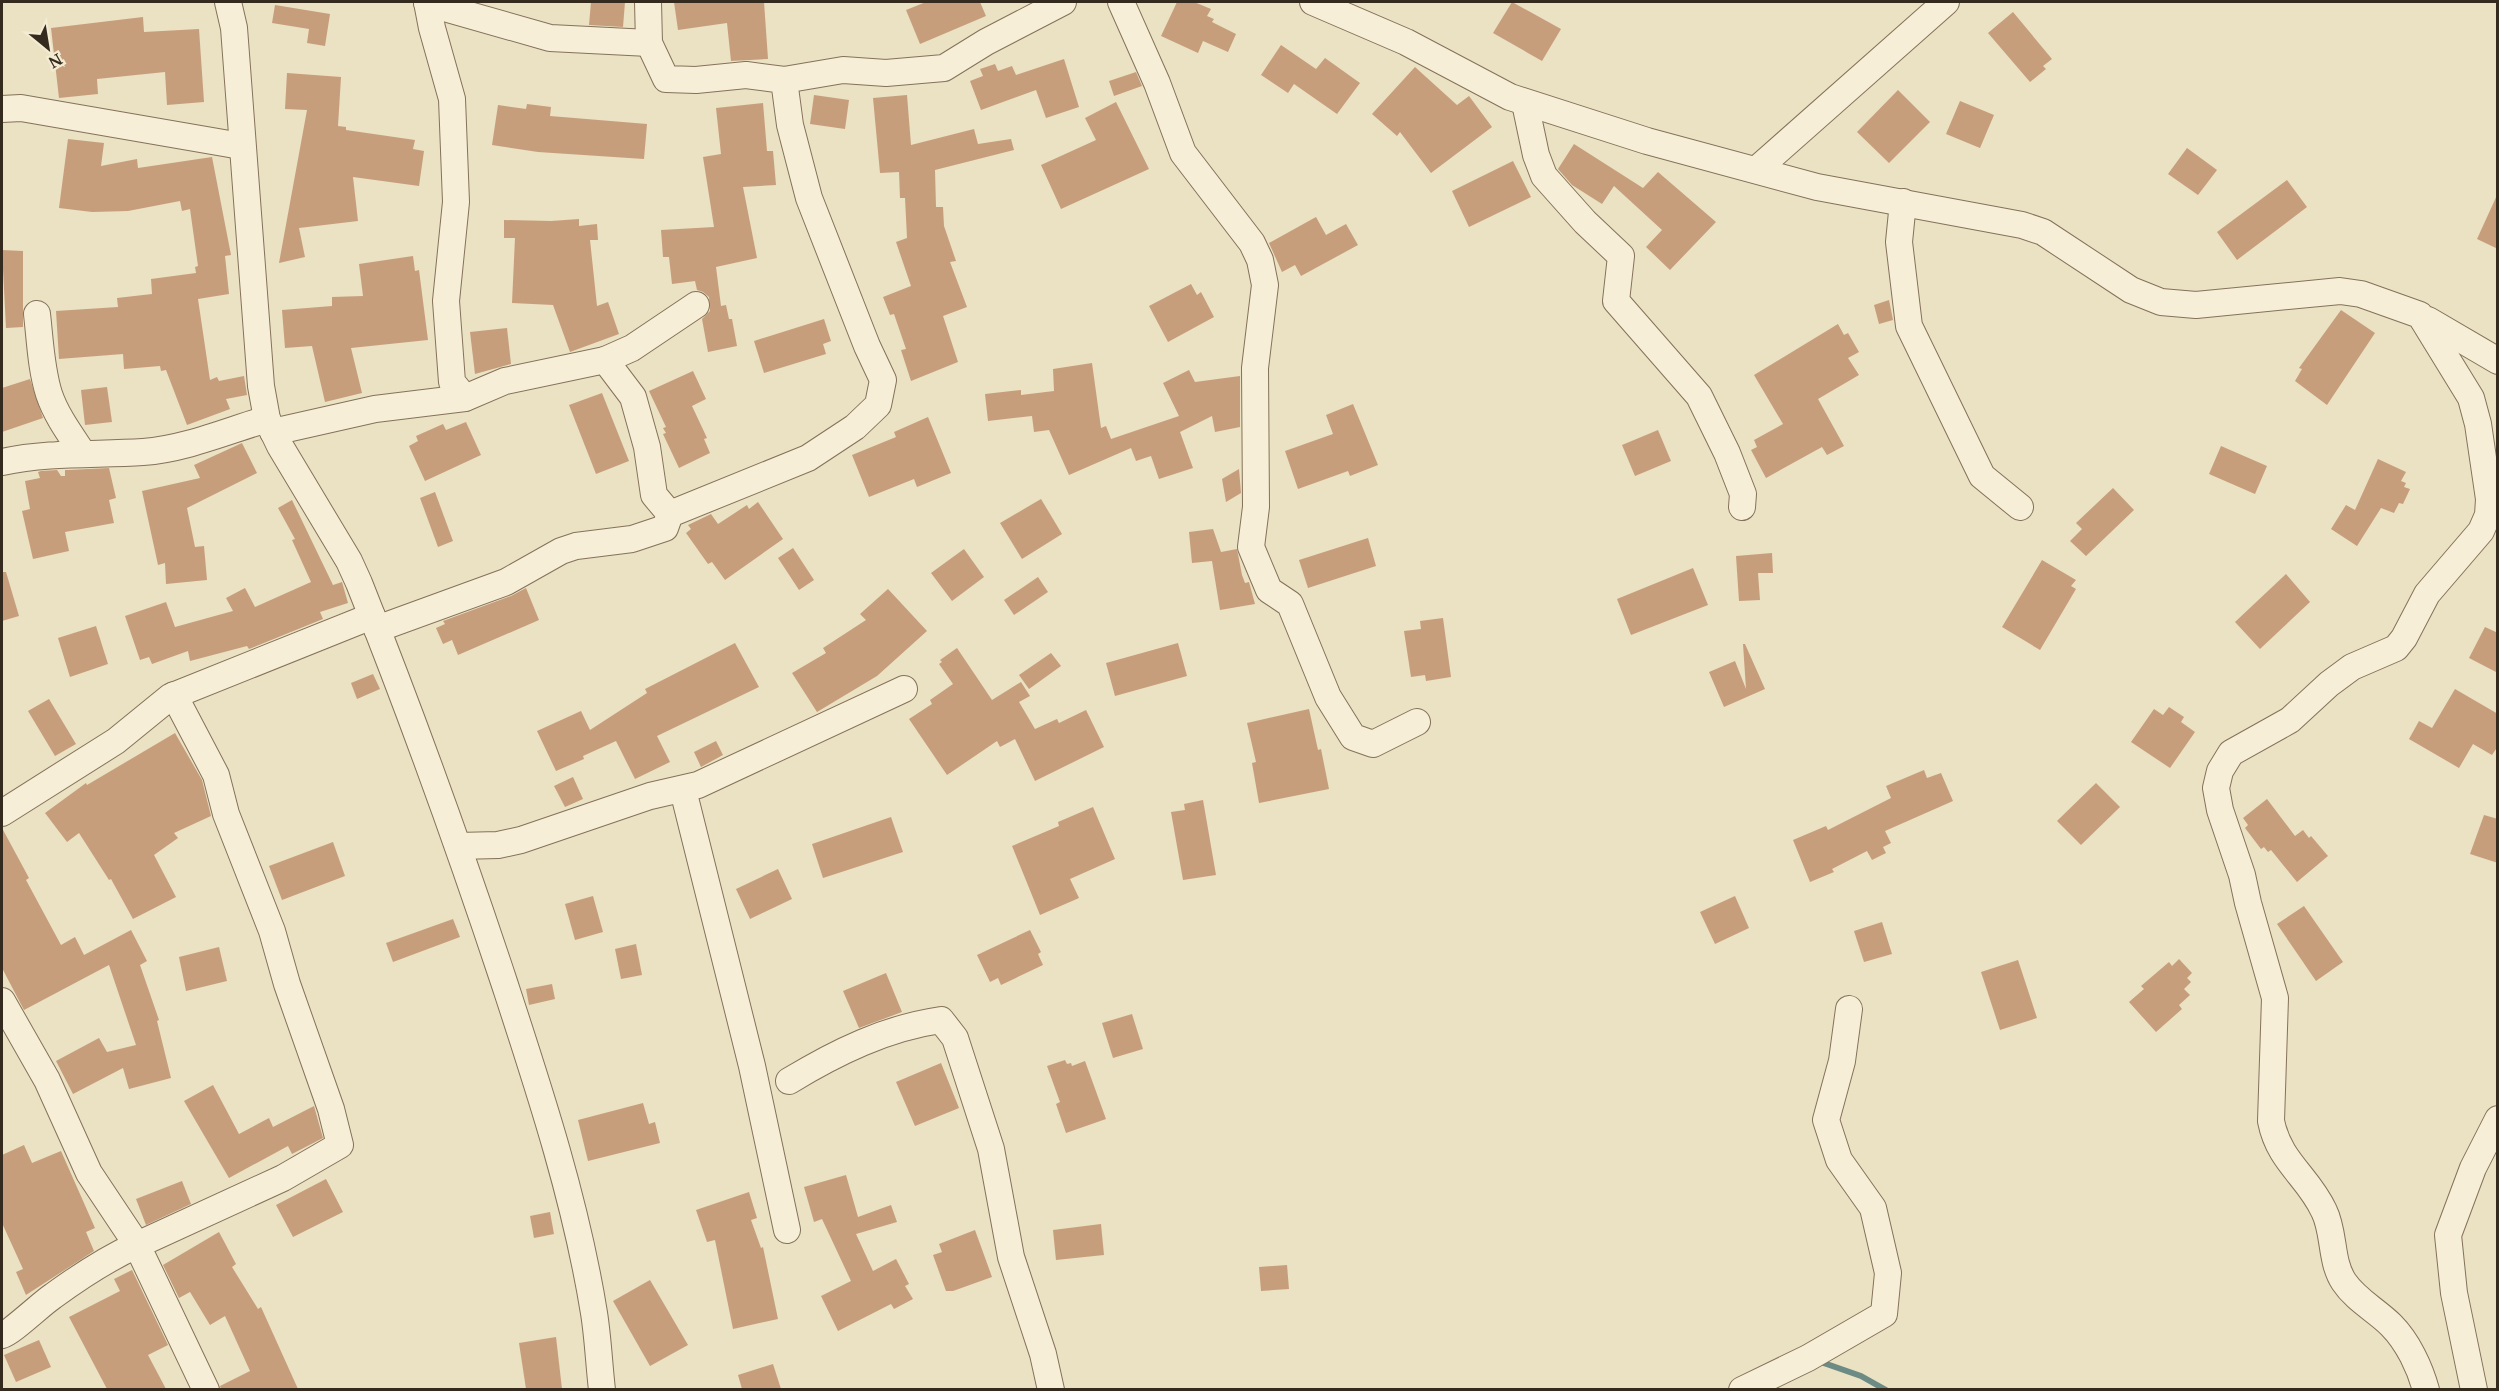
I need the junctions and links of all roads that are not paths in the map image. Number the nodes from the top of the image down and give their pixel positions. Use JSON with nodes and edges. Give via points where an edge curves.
{"nodes":[{"id":1,"x":228,"y":2,"type":"edge"},
{"id":2,"x":427,"y":2,"type":"edge"},
{"id":3,"x":648,"y":2,"type":"edge"},
{"id":4,"x":1063,"y":2,"type":"edge"},
{"id":5,"x":1121,"y":2,"type":"edge"},
{"id":6,"x":1313,"y":2,"type":"edge"},
{"id":7,"x":1946,"y":2,"type":"edge"},
{"id":8,"x":649,"y":43,"type":"junction"},
{"id":9,"x":784,"y":80,"type":"junction"},
{"id":10,"x":1525,"y":103,"type":"junction"},
{"id":11,"x":2,"y":109,"type":"edge"},
{"id":12,"x":241,"y":146,"type":"junction"},
{"id":13,"x":1756,"y":170,"type":"junction"},
{"id":14,"x":1903,"y":202,"type":"junction"},
{"id":15,"x":696,"y":304,"type":"dead end"},
{"id":16,"x":37,"y":314,"type":"dead end"},
{"id":17,"x":2420,"y":315,"type":"junction"},
{"id":18,"x":605,"y":360,"type":"junction"},
{"id":19,"x":2498,"y":361,"type":"edge"},
{"id":20,"x":465,"y":398,"type":"junction"},
{"id":21,"x":270,"y":425,"type":"junction"},
{"id":22,"x":82,"y":452,"type":"junction"},
{"id":23,"x":2,"y":462,"type":"edge"},
{"id":24,"x":1742,"y":507,"type":"dead end"},
{"id":25,"x":2020,"y":507,"type":"dead end"},
{"id":26,"x":670,"y":514,"type":"junction"},
{"id":27,"x":375,"y":622,"type":"junction"},
{"id":28,"x":904,"y":689,"type":"dead end"},
{"id":29,"x":174,"y":695,"type":"junction"},
{"id":30,"x":1417,"y":722,"type":"dead end"},
{"id":31,"x":683,"y":790,"type":"junction"},
{"id":32,"x":2,"y":813,"type":"edge"},
{"id":33,"x":458,"y":846,"type":"junction"},
{"id":34,"x":2,"y":1001,"type":"edge"},
{"id":35,"x":1849,"y":1008,"type":"dead end"},
{"id":36,"x":789,"y":1081,"type":"dead end"},
{"id":37,"x":2498,"y":1119,"type":"edge"},
{"id":38,"x":788,"y":1230,"type":"dead end"},
{"id":39,"x":137,"y":1245,"type":"junction"},
{"id":40,"x":2,"y":1335,"type":"edge"},
{"id":41,"x":206,"y":1389,"type":"edge"},
{"id":42,"x":602,"y":1389,"type":"edge"},
{"id":43,"x":1052,"y":1389,"type":"edge"},
{"id":44,"x":1742,"y":1389,"type":"edge"},
{"id":45,"x":2426,"y":1389,"type":"edge"},
{"id":46,"x":2474,"y":1389,"type":"edge"}],
"edges":[{"from":1,"to":12,"type":"street","via":[[234,28]]},
{"from":2,"to":8,"type":"street","via":[[550,38]]},
{"from":2,"to":20,"type":"street","via":[[453,99],[456,202],[446,301],[452,382]]},
{"from":3,"to":8,"type":"street"},
{"from":4,"to":9,"type":"street","via":[[944,68],[886,73],[843,70]]},
{"from":5,"to":30,"type":"street","via":[[1183,153],[1252,243],[1260,260],[1265,285],[1255,368],[1256,507],[1251,547],[1269,590],[1290,604],[1328,697],[1353,737],[1373,744]]},
{"from":6,"to":10,"type":"street","via":[[1406,42]]},
{"from":7,"to":13,"type":"street"},
{"from":8,"to":9,"type":"street","via":[[666,79],[746,75]]},
{"from":9,"to":26,"type":"street","via":[[790,125],[809,198],[883,380],[878,405],[855,427],[808,458]]},
{"from":10,"to":13,"type":"street"},
{"from":10,"to":24,"type":"street","via":[[1544,176],[1621,256],[1616,301],[1699,396],[1743,494]]},
{"from":11,"to":12,"type":"street","via":[[21,108]]},
{"from":12,"to":21,"type":"street","via":[[261,386]]},
{"from":13,"to":14,"type":"street","via":[[1817,187]]},
{"from":14,"to":17,"type":"street","via":[[2043,232],[2131,290],[2161,302],[2196,305],[2340,291],[2361,294]]},
{"from":14,"to":25,"type":"street","via":[[1899,243],[1909,326],[1982,476]]},
{"from":15,"to":18,"type":"street","via":[[632,348]]},
{"from":16,"to":22,"type":"street","via":[[50,396]]},
{"from":17,"to":19,"type":"street"},
{"from":17,"to":45,"type":"street","via":[[2471,398],[2478,424],[2488,515],[2481,531],[2427,594],[2396,648],[2352,667],[2290,720],[2231,753],[2220,771],[2217,788],[2275,998],[2271,1121],[2274,1136],[2325,1213],[2343,1280],[2393,1326],[2420,1369]]},
{"from":18,"to":20,"type":"street","via":[[505,381]]},
{"from":18,"to":26,"type":"street","via":[[633,397],[647,447],[654,495]]},
{"from":20,"to":21,"type":"street"},
{"from":21,"to":22,"type":"street","via":[[144,452]]},
{"from":21,"to":27,"type":"street","via":[[349,561]]},
{"from":22,"to":23,"type":"street"},
{"from":26,"to":27,"type":"street","via":[[665,528],[632,539],[576,546],[506,582]]},
{"from":27,"to":29,"type":"street"},
{"from":27,"to":33,"type":"street"},
{"from":28,"to":31,"type":"street"},
{"from":29,"to":32,"type":"street","via":[[116,741]]},
{"from":29,"to":39,"type":"street","via":[[216,776],[226,814],[272,931],[340,1145],[283,1178]]},
{"from":31,"to":33,"type":"street","via":[[650,796],[521,840]]},
{"from":31,"to":38,"type":"street","via":[[752,1066]]},
{"from":33,"to":42,"type":"street","via":[[548,1117],[585,1267]]},
{"from":34,"to":39,"type":"street","via":[[47,1080],[89,1173]]},
{"from":35,"to":44,"type":"street","via":[[1842,1061],[1826,1120],[1839,1160],[1873,1208],[1888,1273],[1884,1314],[1808,1358]]},
{"from":36,"to":43,"type":"street","via":[[831,1056],[880,1035],[941,1020],[955,1038],[991,1149],[1011,1257]]},
{"from":37,"to":46,"type":"street","via":[[2473,1168],[2448,1235],[2454,1293]]},
{"from":39,"to":40,"type":"street","via":[[55,1294]]},
{"from":39,"to":41,"type":"street"}]}
